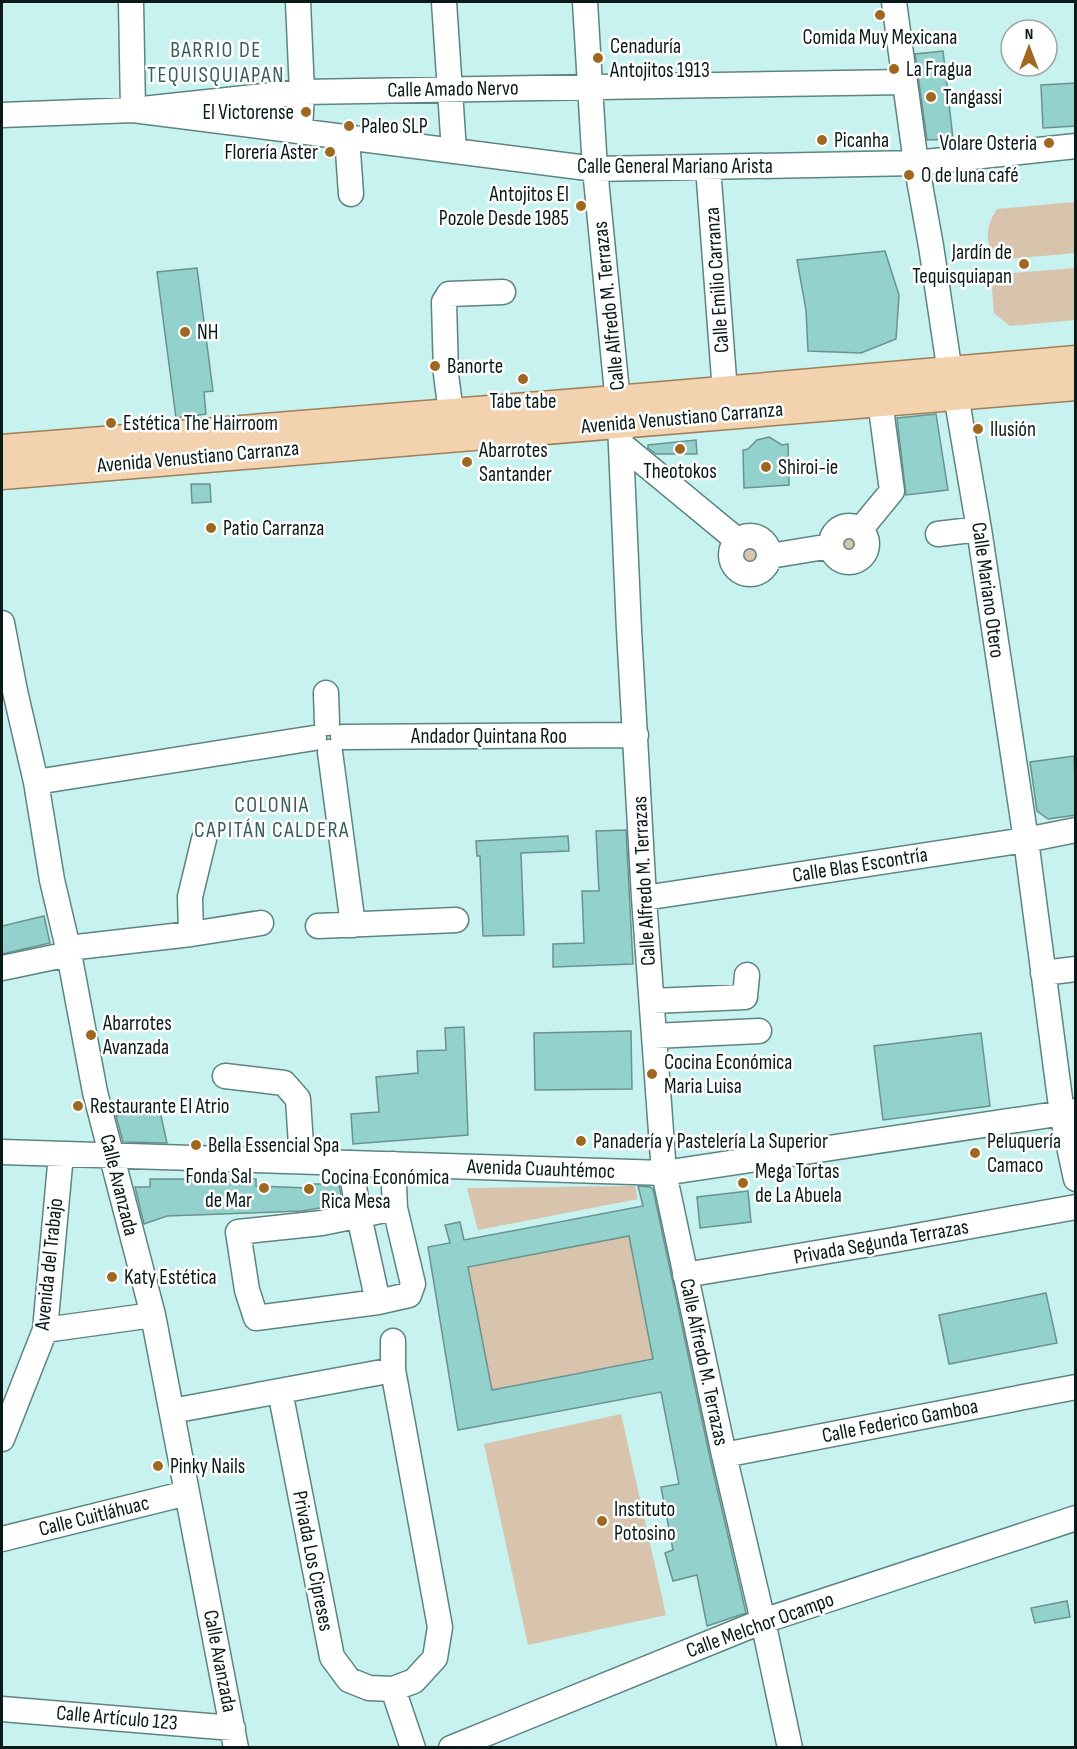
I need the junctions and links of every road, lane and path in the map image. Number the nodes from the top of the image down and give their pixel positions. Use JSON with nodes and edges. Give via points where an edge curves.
{"nodes":[{"id":1,"x":131,"y":2,"type":"edge"},
{"id":2,"x":298,"y":2,"type":"edge"},
{"id":3,"x":444,"y":2,"type":"edge"},
{"id":4,"x":585,"y":2,"type":"edge"},
{"id":5,"x":894,"y":2,"type":"edge"},
{"id":6,"x":905,"y":82,"type":"junction"},
{"id":7,"x":590,"y":87,"type":"junction"},
{"id":8,"x":451,"y":88,"type":"junction"},
{"id":9,"x":302,"y":92,"type":"junction"},
{"id":10,"x":133,"y":110,"type":"junction"},
{"id":11,"x":2,"y":115,"type":"edge"},
{"id":12,"x":300,"y":131,"type":"junction"},
{"id":13,"x":347,"y":137,"type":"junction"},
{"id":14,"x":1076,"y":146,"type":"edge"},
{"id":15,"x":454,"y":151,"type":"junction"},
{"id":16,"x":916,"y":163,"type":"junction"},
{"id":17,"x":708,"y":167,"type":"junction"},
{"id":18,"x":595,"y":169,"type":"junction"},
{"id":19,"x":351,"y":194,"type":"dead end"},
{"id":20,"x":503,"y":292,"type":"dead end"},
{"id":21,"x":1076,"y":361,"type":"edge"},
{"id":22,"x":953,"y":384,"type":"junction"},
{"id":23,"x":1076,"y":385,"type":"edge"},
{"id":24,"x":725,"y":392,"type":"junction"},
{"id":25,"x":880,"y":401,"type":"junction"},
{"id":26,"x":451,"y":413,"type":"junction"},
{"id":27,"x":620,"y":423,"type":"junction"},
{"id":28,"x":2,"y":450,"type":"edge"},
{"id":29,"x":2,"y":474,"type":"edge"},
{"id":30,"x":979,"y":529,"type":"junction"},
{"id":31,"x":938,"y":534,"type":"dead end"},
{"id":32,"x":737,"y":540,"type":"junction"},
{"id":33,"x":770,"y":556,"type":"junction"},
{"id":34,"x":2,"y":623,"type":"edge"},
{"id":35,"x":326,"y":693,"type":"dead end"},
{"id":36,"x":636,"y":735,"type":"junction"},
{"id":37,"x":328,"y":737,"type":"junction"},
{"id":38,"x":36,"y":782,"type":"junction"},
{"id":39,"x":1076,"y":830,"type":"edge"},
{"id":40,"x":204,"y":839,"type":"dead end"},
{"id":41,"x":1026,"y":840,"type":"junction"},
{"id":42,"x":644,"y":898,"type":"junction"},
{"id":43,"x":456,"y":920,"type":"dead end"},
{"id":44,"x":261,"y":923,"type":"dead end"},
{"id":45,"x":353,"y":924,"type":"junction"},
{"id":46,"x":318,"y":926,"type":"dead end"},
{"id":47,"x":191,"y":934,"type":"junction"},
{"id":48,"x":68,"y":951,"type":"junction"},
{"id":49,"x":2,"y":968,"type":"edge"},
{"id":50,"x":1076,"y":969,"type":"edge"},
{"id":51,"x":1043,"y":974,"type":"junction"},
{"id":52,"x":747,"y":975,"type":"dead end"},
{"id":53,"x":652,"y":1002,"type":"junction"},
{"id":54,"x":759,"y":1031,"type":"dead end"},
{"id":55,"x":654,"y":1036,"type":"junction"},
{"id":56,"x":225,"y":1076,"type":"dead end"},
{"id":57,"x":1069,"y":1112,"type":"edge"},
{"id":58,"x":2,"y":1152,"type":"edge"},
{"id":59,"x":61,"y":1154,"type":"junction"},
{"id":60,"x":112,"y":1156,"type":"junction"},
{"id":61,"x":302,"y":1161,"type":"junction"},
{"id":62,"x":350,"y":1163,"type":"junction"},
{"id":63,"x":393,"y":1164,"type":"junction"},
{"id":64,"x":664,"y":1173,"type":"junction"},
{"id":65,"x":1076,"y":1179,"type":"edge"},
{"id":66,"x":1076,"y":1207,"type":"edge"},
{"id":67,"x":395,"y":1208,"type":"junction"},
{"id":68,"x":359,"y":1216,"type":"junction"},
{"id":69,"x":685,"y":1275,"type":"junction"},
{"id":70,"x":378,"y":1302,"type":"junction"},
{"id":71,"x":153,"y":1315,"type":"junction"},
{"id":72,"x":45,"y":1330,"type":"junction"},
{"id":73,"x":393,"y":1341,"type":"dead end"},
{"id":74,"x":393,"y":1370,"type":"junction"},
{"id":75,"x":1076,"y":1387,"type":"edge"},
{"id":76,"x":280,"y":1390,"type":"junction"},
{"id":77,"x":172,"y":1411,"type":"junction"},
{"id":78,"x":2,"y":1439,"type":"edge"},
{"id":79,"x":724,"y":1455,"type":"junction"},
{"id":80,"x":187,"y":1493,"type":"junction"},
{"id":81,"x":1076,"y":1518,"type":"edge"},
{"id":82,"x":2,"y":1539,"type":"edge"},
{"id":83,"x":763,"y":1621,"type":"junction"},
{"id":84,"x":393,"y":1689,"type":"junction"},
{"id":85,"x":2,"y":1709,"type":"edge"},
{"id":86,"x":235,"y":1738,"type":"edge"},
{"id":87,"x":413,"y":1748,"type":"edge"},
{"id":88,"x":451,"y":1748,"type":"edge"},
{"id":89,"x":790,"y":1748,"type":"edge"}],
"edges":[{"from":1,"to":10,"type":"street"},
{"from":2,"to":9,"type":"street"},
{"from":3,"to":8,"type":"street"},
{"from":4,"to":7,"type":"street","name":"Calle Alfredo M. Terrazas"},
{"from":5,"to":6,"type":"street","name":"Calle Mariano Otero"},
{"from":6,"to":7,"type":"street","name":"Calle Amado Nervo"},
{"from":6,"to":16,"type":"street","name":"Calle Mariano Otero"},
{"from":7,"to":8,"type":"street","name":"Calle Amado Nervo"},
{"from":7,"to":18,"type":"street","name":"Calle Alfredo M. Terrazas"},
{"from":8,"to":9,"type":"street","name":"Calle Amado Nervo"},
{"from":8,"to":15,"type":"street"},
{"from":9,"to":10,"type":"street","name":"Calle Amado Nervo"},
{"from":9,"to":12,"type":"street"},
{"from":10,"to":11,"type":"street","name":"Calle Amado Nervo"},
{"from":10,"to":12,"type":"street","name":"Calle General Mariano Arista"},
{"from":12,"to":13,"type":"street","name":"Calle General Mariano Arista"},
{"from":13,"to":15,"type":"street","name":"Calle General Mariano Arista"},
{"from":13,"to":19,"type":"street"},
{"from":14,"to":16,"type":"street","name":"Calle General Mariano Arista"},
{"from":15,"to":18,"type":"street","name":"Calle General Mariano Arista"},
{"from":16,"to":17,"type":"street","name":"Calle General Mariano Arista"},
{"from":16,"to":22,"type":"street","name":"Calle Mariano Otero"},
{"from":17,"to":18,"type":"street","name":"Calle General Mariano Arista"},
{"from":17,"to":24,"type":"street","name":"Calle Emilio Carranza"},
{"from":18,"to":27,"type":"street","name":"Calle Alfredo M. Terrazas"},
{"from":20,"to":26,"type":"street","via":[[449,294],[444,302]]},
{"from":21,"to":22,"type":"main road","name":"Avenida Venustiano Carranza"},
{"from":22,"to":23,"type":"main road","name":"Avenida Venustiano Carranza"},
{"from":22,"to":24,"type":"main road","name":"Avenida Venustiano Carranza"},
{"from":22,"to":25,"type":"main road","name":"Avenida Venustiano Carranza"},
{"from":22,"to":30,"type":"street","name":"Calle Mariano Otero"},
{"from":24,"to":27,"type":"main road","name":"Avenida Venustiano Carranza"},
{"from":25,"to":27,"type":"main road","name":"Avenida Venustiano Carranza"},
{"from":25,"to":33,"type":"street","via":[[892,491],[860,530],[867,545],[865,551],[857,560],[846,562],[836,556],[831,546]]},
{"from":26,"to":27,"type":"main road","name":"Avenida Venustiano Carranza"},
{"from":26,"to":28,"type":"main road","name":"Avenida Venustiano Carranza"},
{"from":27,"to":29,"type":"main road","name":"Avenida Venustiano Carranza"},
{"from":27,"to":32,"type":"street"},
{"from":27,"to":36,"type":"street","name":"Calle Alfredo M. Terrazas"},
{"from":30,"to":31,"type":"street"},
{"from":30,"to":41,"type":"street","name":"Calle Mariano Otero"},
{"from":32,"to":33,"type":"street","via":[[749,535],[762,539]]},
{"from":32,"to":33,"type":"street","via":[[730,557],[741,572],[760,572]]},
{"from":34,"to":38,"type":"street","name":"Calle Avanzada"},
{"from":35,"to":37,"type":"street"},
{"from":36,"to":37,"type":"street","name":"Andador Quintana Roo"},
{"from":36,"to":42,"type":"street","name":"Calle Alfredo M. Terrazas"},
{"from":37,"to":38,"type":"street","name":"Andador Quintana Roo"},
{"from":37,"to":45,"type":"street"},
{"from":38,"to":48,"type":"street","name":"Calle Avanzada"},
{"from":39,"to":41,"type":"street","name":"Calle Blas Escontría"},
{"from":40,"to":47,"type":"street","via":[[190,897]]},
{"from":41,"to":42,"type":"street","name":"Calle Blas Escontría"},
{"from":41,"to":51,"type":"street","name":"Calle Mariano Otero"},
{"from":42,"to":53,"type":"street","name":"Calle Alfredo M. Terrazas"},
{"from":43,"to":45,"type":"street"},
{"from":44,"to":47,"type":"street"},
{"from":45,"to":46,"type":"street"},
{"from":47,"to":48,"type":"street"},
{"from":48,"to":49,"type":"street"},
{"from":48,"to":60,"type":"street","name":"Calle Avanzada","via":[[95,1092]]},
{"from":50,"to":51,"type":"street"},
{"from":51,"to":57,"type":"street","name":"Calle Mariano Otero"},
{"from":52,"to":53,"type":"street","via":[[745,997]]},
{"from":53,"to":55,"type":"street","name":"Calle Alfredo M. Terrazas"},
{"from":54,"to":55,"type":"street"},
{"from":55,"to":64,"type":"street","name":"Calle Alfredo M. Terrazas"},
{"from":56,"to":61,"type":"street","via":[[284,1083],[298,1099]]},
{"from":57,"to":64,"type":"street","name":"Avenida Cuauhtémoc"},
{"from":57,"to":65,"type":"street","name":"Calle Mariano Otero"},
{"from":58,"to":59,"type":"street","name":"Avenida Cuauhtémoc"},
{"from":59,"to":60,"type":"street","name":"Avenida Cuauhtémoc"},
{"from":59,"to":72,"type":"street","name":"Avenida del Trabajo"},
{"from":60,"to":61,"type":"street","name":"Avenida Cuauhtémoc"},
{"from":60,"to":71,"type":"street","name":"Calle Avanzada"},
{"from":61,"to":62,"type":"street","name":"Avenida Cuauhtémoc"},
{"from":62,"to":63,"type":"street","name":"Avenida Cuauhtémoc"},
{"from":62,"to":68,"type":"street"},
{"from":63,"to":64,"type":"street","name":"Avenida Cuauhtémoc"},
{"from":63,"to":67,"type":"street"},
{"from":64,"to":69,"type":"street","name":"Calle Alfredo M. Terrazas"},
{"from":66,"to":69,"type":"street","name":"Privada Segunda Terrazas"},
{"from":67,"to":68,"type":"street"},
{"from":67,"to":70,"type":"street","via":[[413,1284],[409,1295]]},
{"from":68,"to":70,"type":"street"},
{"from":68,"to":70,"type":"street","via":[[238,1232],[247,1290],[256,1318]]},
{"from":69,"to":79,"type":"street","name":"Calle Alfredo M. Terrazas"},
{"from":71,"to":72,"type":"street"},
{"from":71,"to":77,"type":"street","name":"Calle Avanzada"},
{"from":72,"to":78,"type":"street","name":"Avenida del Trabajo"},
{"from":73,"to":74,"type":"street"},
{"from":74,"to":76,"type":"street"},
{"from":74,"to":84,"type":"street","via":[[440,1627],[435,1658],[414,1681]]},
{"from":75,"to":79,"type":"street","name":"Calle Federico Gamboa"},
{"from":76,"to":77,"type":"street"},
{"from":76,"to":84,"type":"street","name":"Privada Los Cipreses","via":[[332,1657],[348,1680],[369,1688]]},
{"from":77,"to":80,"type":"street","name":"Calle Avanzada"},
{"from":79,"to":83,"type":"street","name":"Calle Alfredo M. Terrazas"},
{"from":80,"to":82,"type":"street","name":"Calle Cuitláhuac"},
{"from":80,"to":86,"type":"street","name":"Calle Avanzada"},
{"from":81,"to":83,"type":"street","name":"Calle Melchor Ocampo"},
{"from":83,"to":88,"type":"street","name":"Calle Melchor Ocampo"},
{"from":83,"to":89,"type":"street","name":"Calle Alfredo M. Terrazas"},
{"from":84,"to":87,"type":"street"},
{"from":85,"to":86,"type":"street","name":"Calle Artículo 123"}]}
